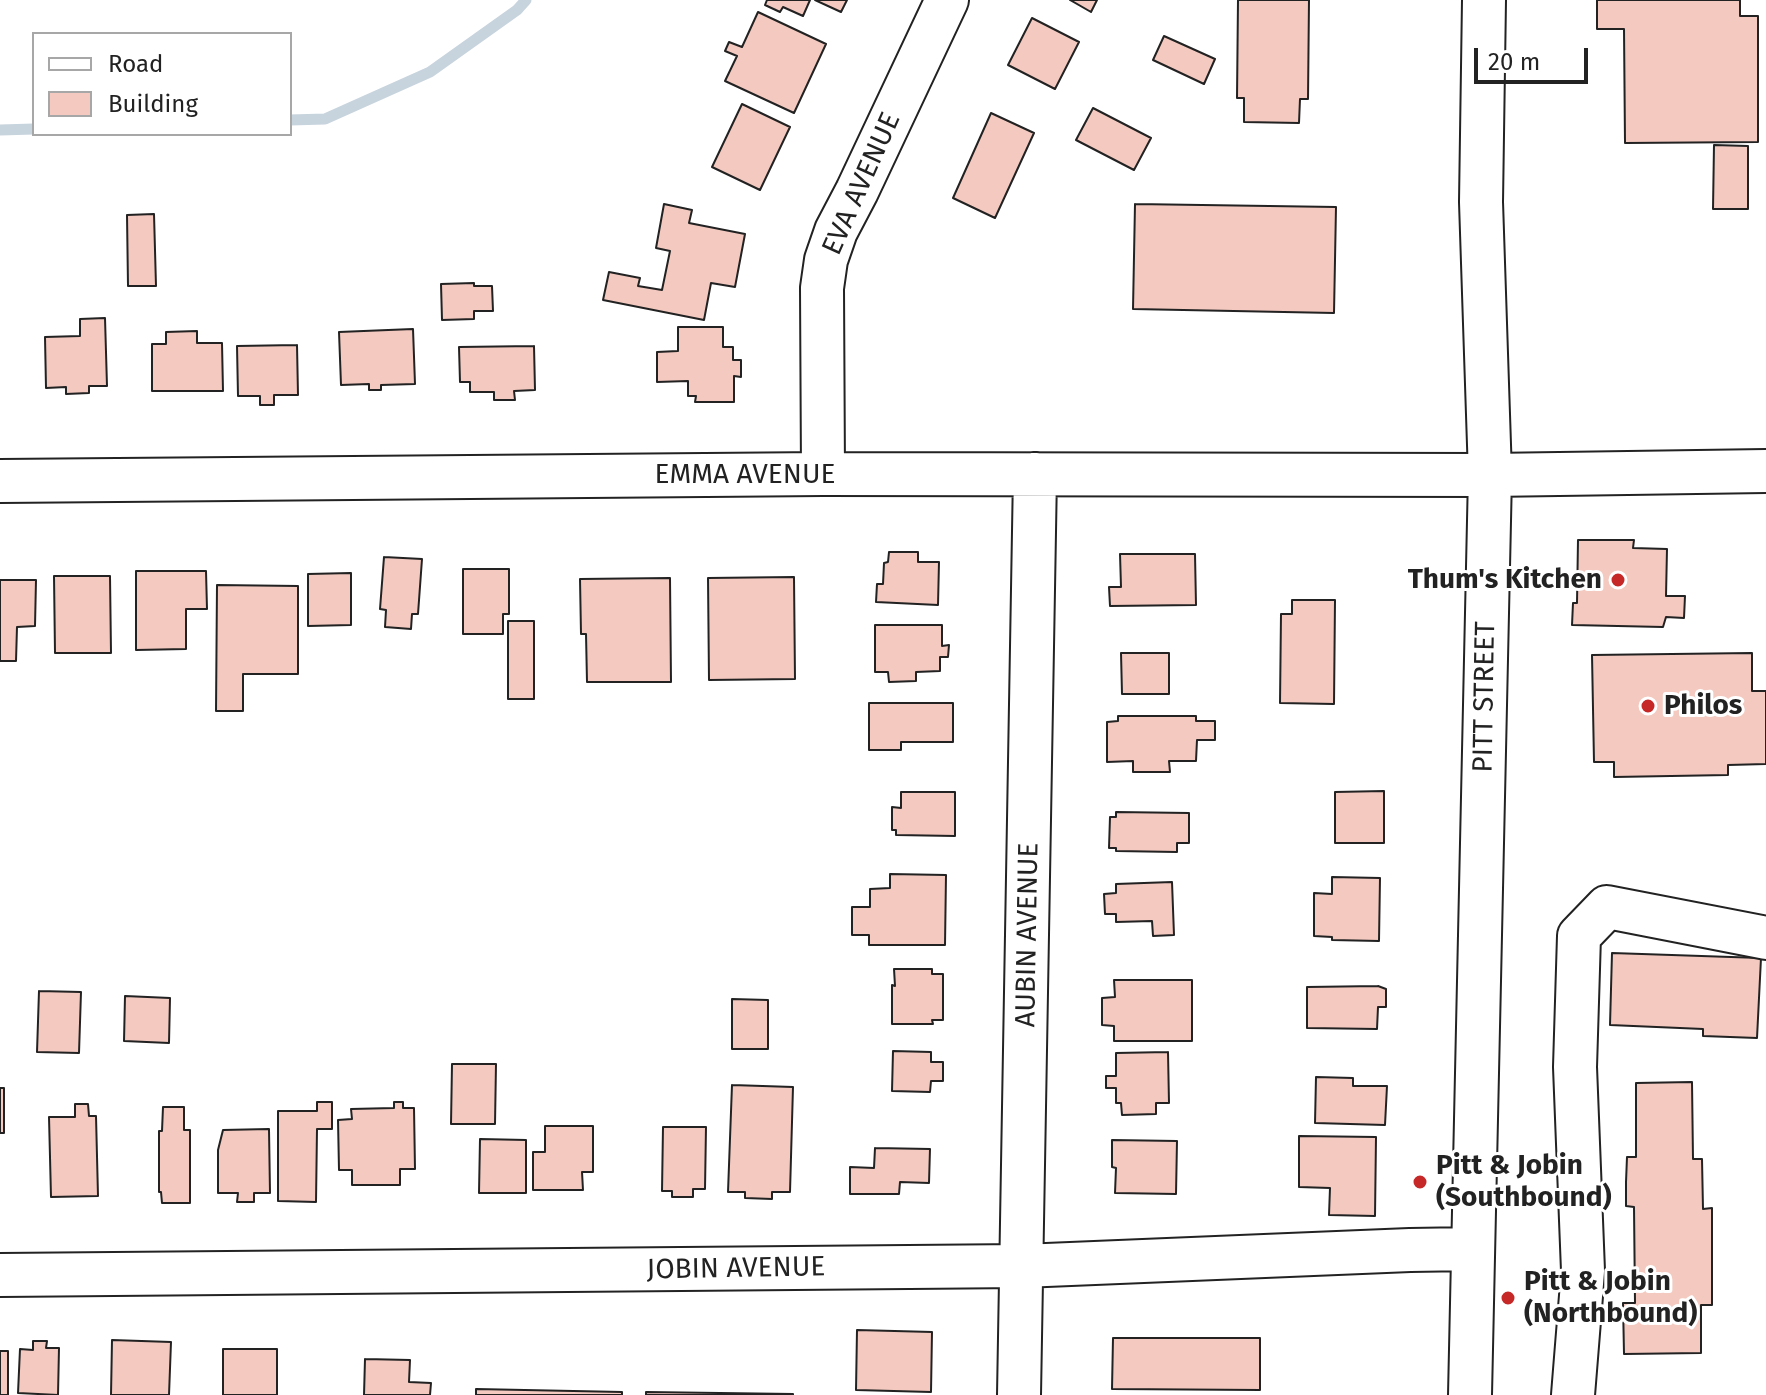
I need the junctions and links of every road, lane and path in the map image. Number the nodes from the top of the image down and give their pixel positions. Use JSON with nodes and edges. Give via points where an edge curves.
{"nodes":[{"id":1,"x":947,"y":0,"type":"edge"},
{"id":2,"x":1484,"y":0,"type":"edge"},
{"id":3,"x":1766,"y":471,"type":"edge"},
{"id":4,"x":823,"y":474,"type":"junction"},
{"id":5,"x":1035,"y":474,"type":"junction"},
{"id":6,"x":1490,"y":475,"type":"junction"},
{"id":7,"x":0,"y":481,"type":"edge"},
{"id":8,"x":1766,"y":938,"type":"edge"},
{"id":9,"x":1472,"y":1249,"type":"junction"},
{"id":10,"x":1022,"y":1266,"type":"junction"},
{"id":11,"x":0,"y":1275,"type":"edge"},
{"id":12,"x":1019,"y":1395,"type":"edge"},
{"id":13,"x":1470,"y":1395,"type":"edge"},
{"id":14,"x":1573,"y":1395,"type":"edge"}],
"edges":[{"from":1,"to":4,"type":"street","name":"EVA AVENUE","via":[[826,260]]},
{"from":2,"to":6,"type":"street","name":"PITT STREET","via":[[1481,202]]},
{"from":3,"to":6,"type":"street","name":"EMMA AVENUE"},
{"from":4,"to":5,"type":"street","name":"EMMA AVENUE"},
{"from":4,"to":7,"type":"street","name":"EMMA AVENUE"},
{"from":5,"to":6,"type":"street","name":"EMMA AVENUE"},
{"from":5,"to":10,"type":"street","name":"AUBIN AVENUE"},
{"from":6,"to":9,"type":"street","name":"PITT STREET"},
{"from":8,"to":14,"type":"street","via":[[1607,907],[1579,936],[1575,1067],[1583,1271]]},
{"from":9,"to":10,"type":"street","name":"JOBIN AVENUE"},
{"from":9,"to":13,"type":"street","name":"PITT STREET"},
{"from":10,"to":11,"type":"street","name":"JOBIN AVENUE"},
{"from":10,"to":12,"type":"street","name":"AUBIN AVENUE"}]}
